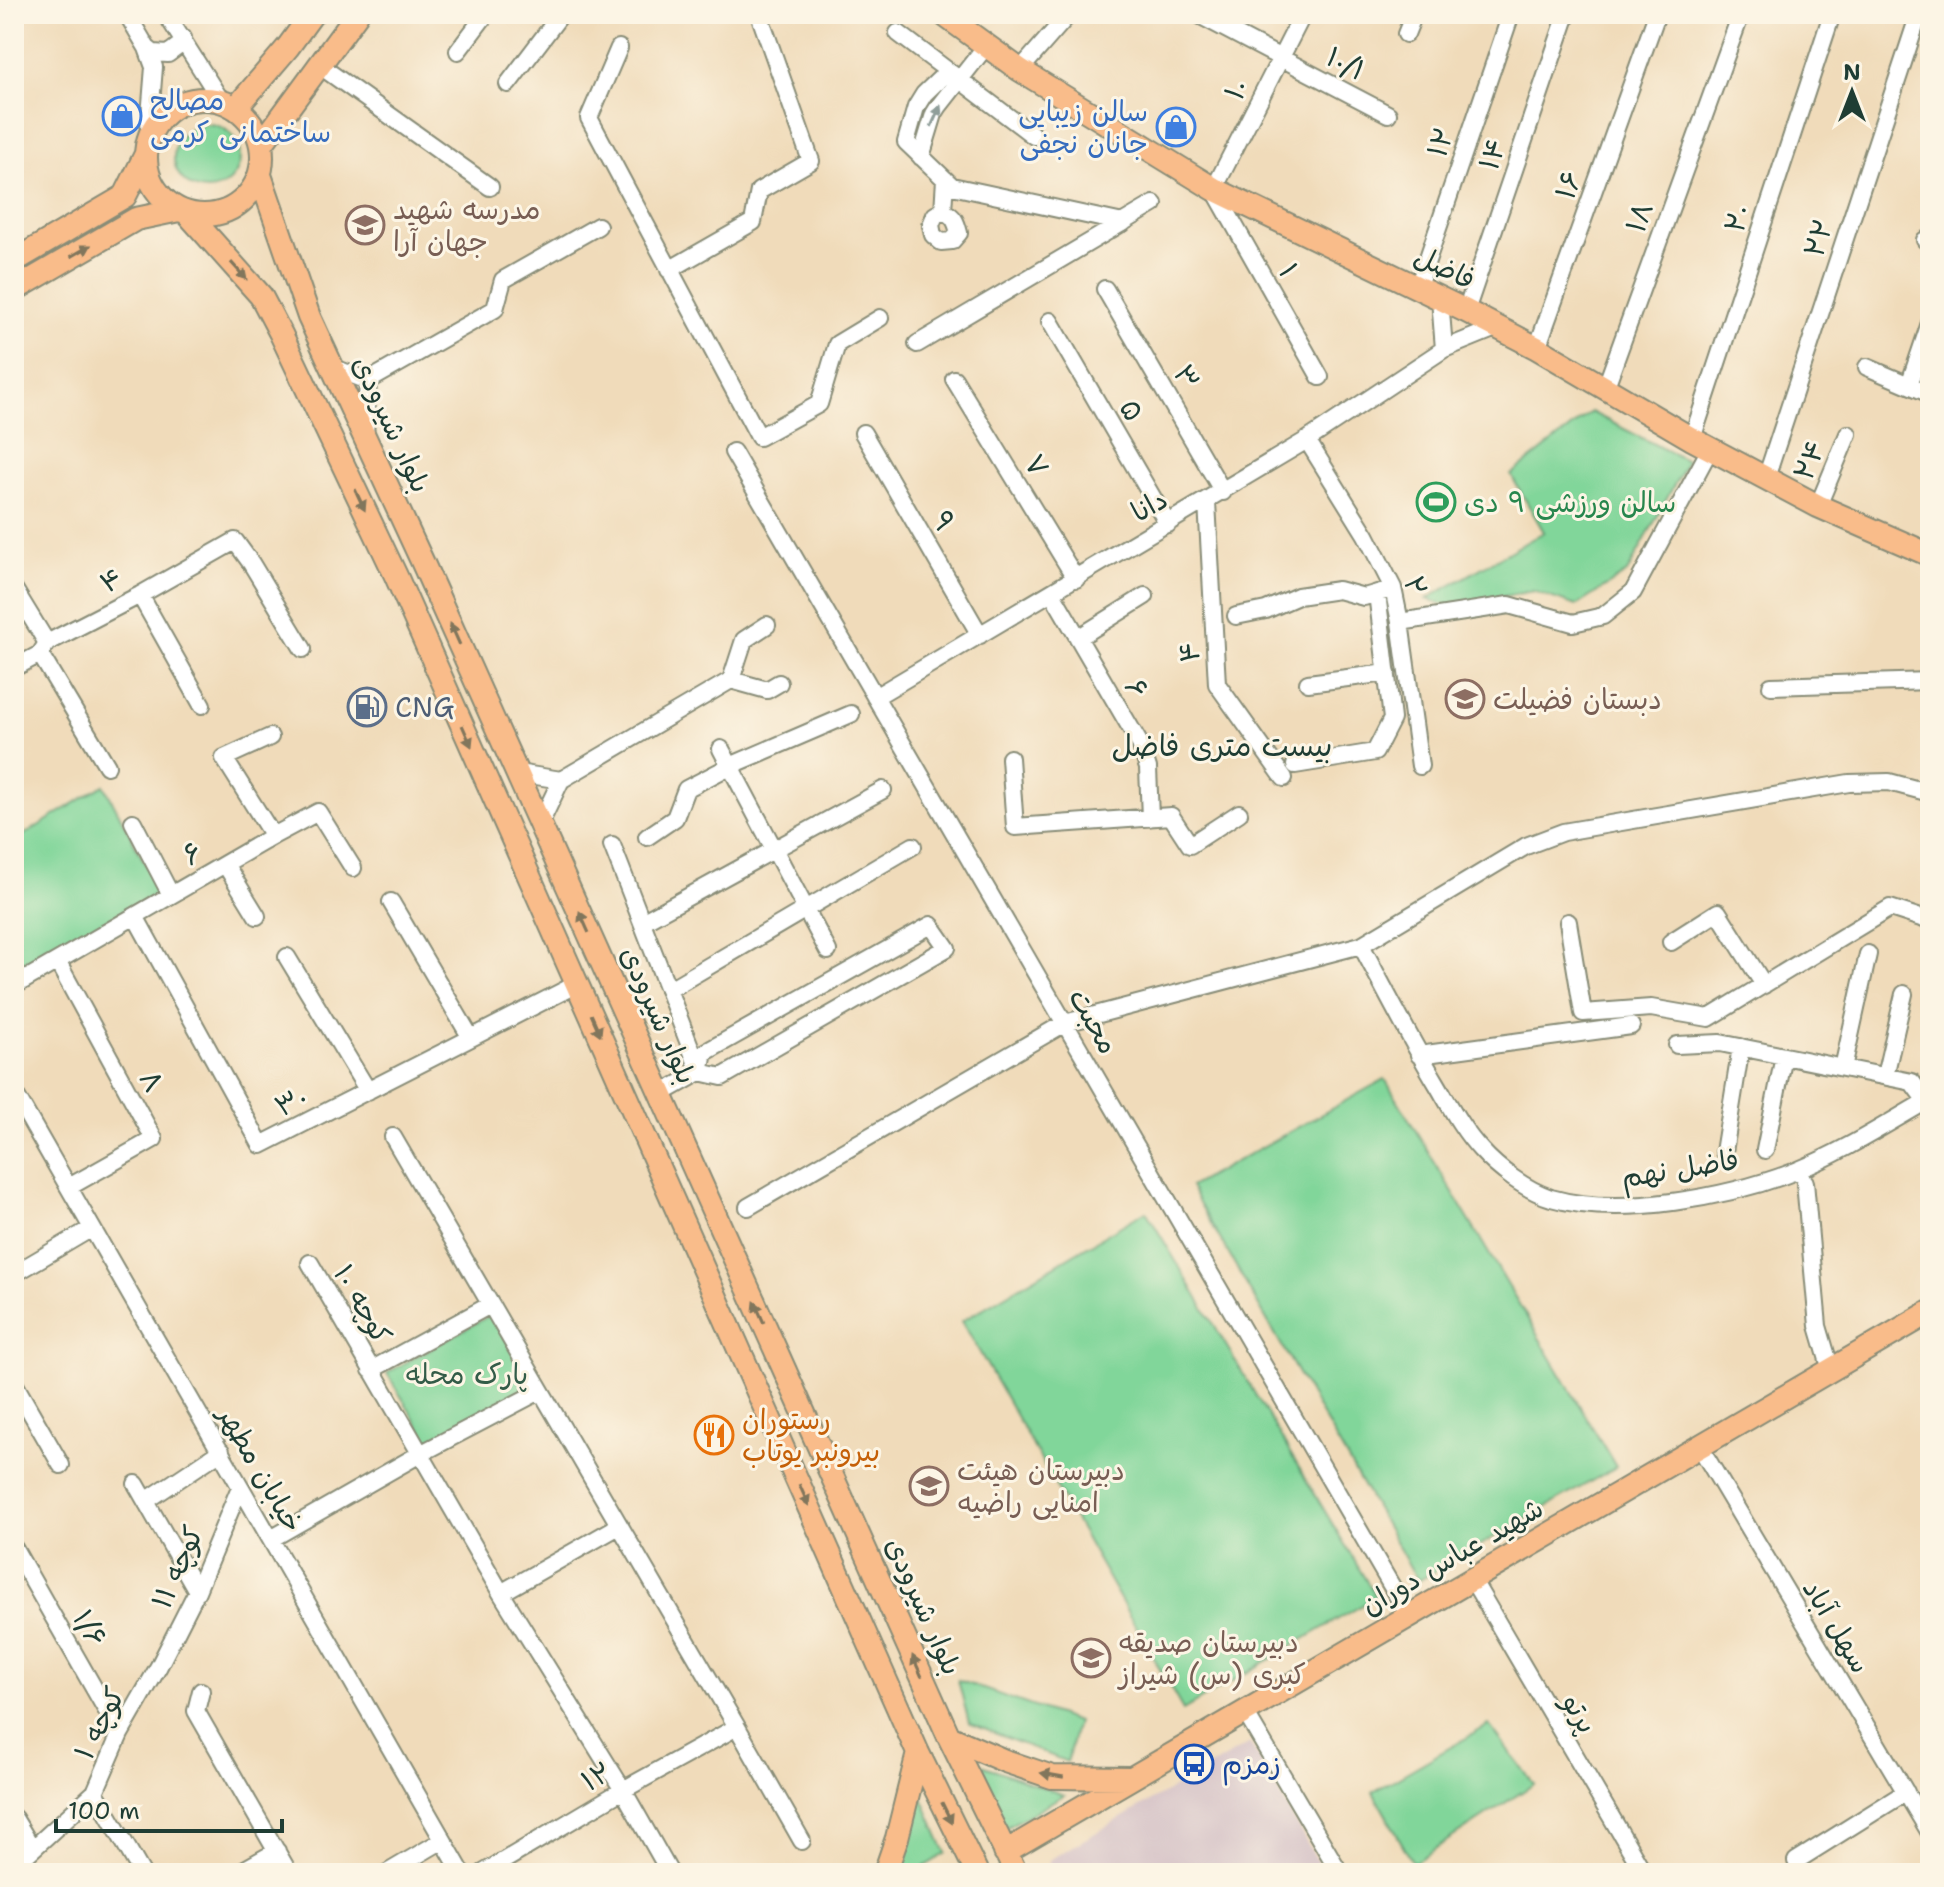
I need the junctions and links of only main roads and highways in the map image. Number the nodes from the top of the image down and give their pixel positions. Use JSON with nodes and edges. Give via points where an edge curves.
{"nodes":[{"id":1,"x":312,"y":14,"type":"edge"},
{"id":2,"x":357,"y":14,"type":"edge"},
{"id":3,"x":943,"y":14,"type":"edge"},
{"id":4,"x":270,"y":68,"type":"junction"},
{"id":5,"x":301,"y":89,"type":"junction"},
{"id":6,"x":229,"y":105,"type":"junction"},
{"id":7,"x":261,"y":145,"type":"junction"},
{"id":8,"x":147,"y":149,"type":"junction"},
{"id":9,"x":260,"y":175,"type":"junction"},
{"id":10,"x":183,"y":211,"type":"junction"},
{"id":11,"x":14,"y":261,"type":"edge"},
{"id":12,"x":14,"y":290,"type":"edge"},
{"id":13,"x":1929,"y":551,"type":"edge"},
{"id":14,"x":1930,"y":1312,"type":"edge"},
{"id":15,"x":780,"y":1357,"type":"junction"},
{"id":16,"x":750,"y":1372,"type":"junction"},
{"id":17,"x":791,"y":1384,"type":"junction"},
{"id":18,"x":762,"y":1397,"type":"junction"},
{"id":19,"x":949,"y":1737,"type":"junction"},
{"id":20,"x":918,"y":1753,"type":"junction"},
{"id":21,"x":1130,"y":1778,"type":"junction"},
{"id":22,"x":1045,"y":1829,"type":"junction"},
{"id":23,"x":1005,"y":1852,"type":"junction"},
{"id":24,"x":970,"y":1871,"type":"edge"},
{"id":25,"x":885,"y":1873,"type":"edge"},
{"id":26,"x":1016,"y":1873,"type":"edge"},
{"id":27,"x":1025,"y":1873,"type":"edge"}],
"edges":[{"from":1,"to":4,"type":"main road"},
{"from":2,"to":5,"type":"main road"},
{"from":3,"to":13,"type":"main road","name":"فاضل","via":[[1020,70],[1214,189],[1498,327],[1818,506]]},
{"from":4,"to":5,"type":"main road","via":[[280,88]]},
{"from":4,"to":6,"type":"main road"},
{"from":5,"to":7,"type":"main road"},
{"from":6,"to":7,"type":"main road","via":[[252,124]]},
{"from":6,"to":8,"type":"main road","via":[[201,99],[168,111],[155,125]]},
{"from":7,"to":9,"type":"main road"},
{"from":8,"to":10,"type":"main road","via":[[153,185]]},
{"from":8,"to":11,"type":"main road","via":[[125,196]]},
{"from":9,"to":10,"type":"main road","via":[[244,200],[231,209],[202,216]]},
{"from":15,"to":9,"type":"main road","name":"بلوار شیرودی","one_way":true,"via":[[309,317]]},
{"from":12,"to":10,"type":"main road","one_way":true,"via":[[136,219]]},
{"from":10,"to":16,"type":"main road","one_way":true,"via":[[261,296],[281,334],[396,576]]},
{"from":14,"to":21,"type":"main road","name":"شهید عباس دوران"},
{"from":15,"to":16,"type":"main road","via":[[768,1370]]},
{"from":15,"to":17,"type":"main road","name":"بلوار شیرودی"},
{"from":16,"to":18,"type":"main road"},
{"from":17,"to":18,"type":"main road","via":[[774,1386]]},
{"from":19,"to":17,"type":"main road","name":"بلوار شیرودی","one_way":true},
{"from":18,"to":20,"type":"main road","one_way":true},
{"from":21,"to":19,"type":"main road","one_way":true,"via":[[1052,1777]]},
{"from":19,"to":23,"type":"main road","name":"بلوار شیرودی"},
{"from":20,"to":24,"type":"main road","one_way":true},
{"from":20,"to":25,"type":"main road"},
{"from":21,"to":22,"type":"main road","name":"شهید عباس دوران"},
{"from":22,"to":23,"type":"main road","name":"شهید عباس دوران"},
{"from":22,"to":27,"type":"main road"},
{"from":23,"to":26,"type":"main road","name":"بلوار شیرودی"}]}
